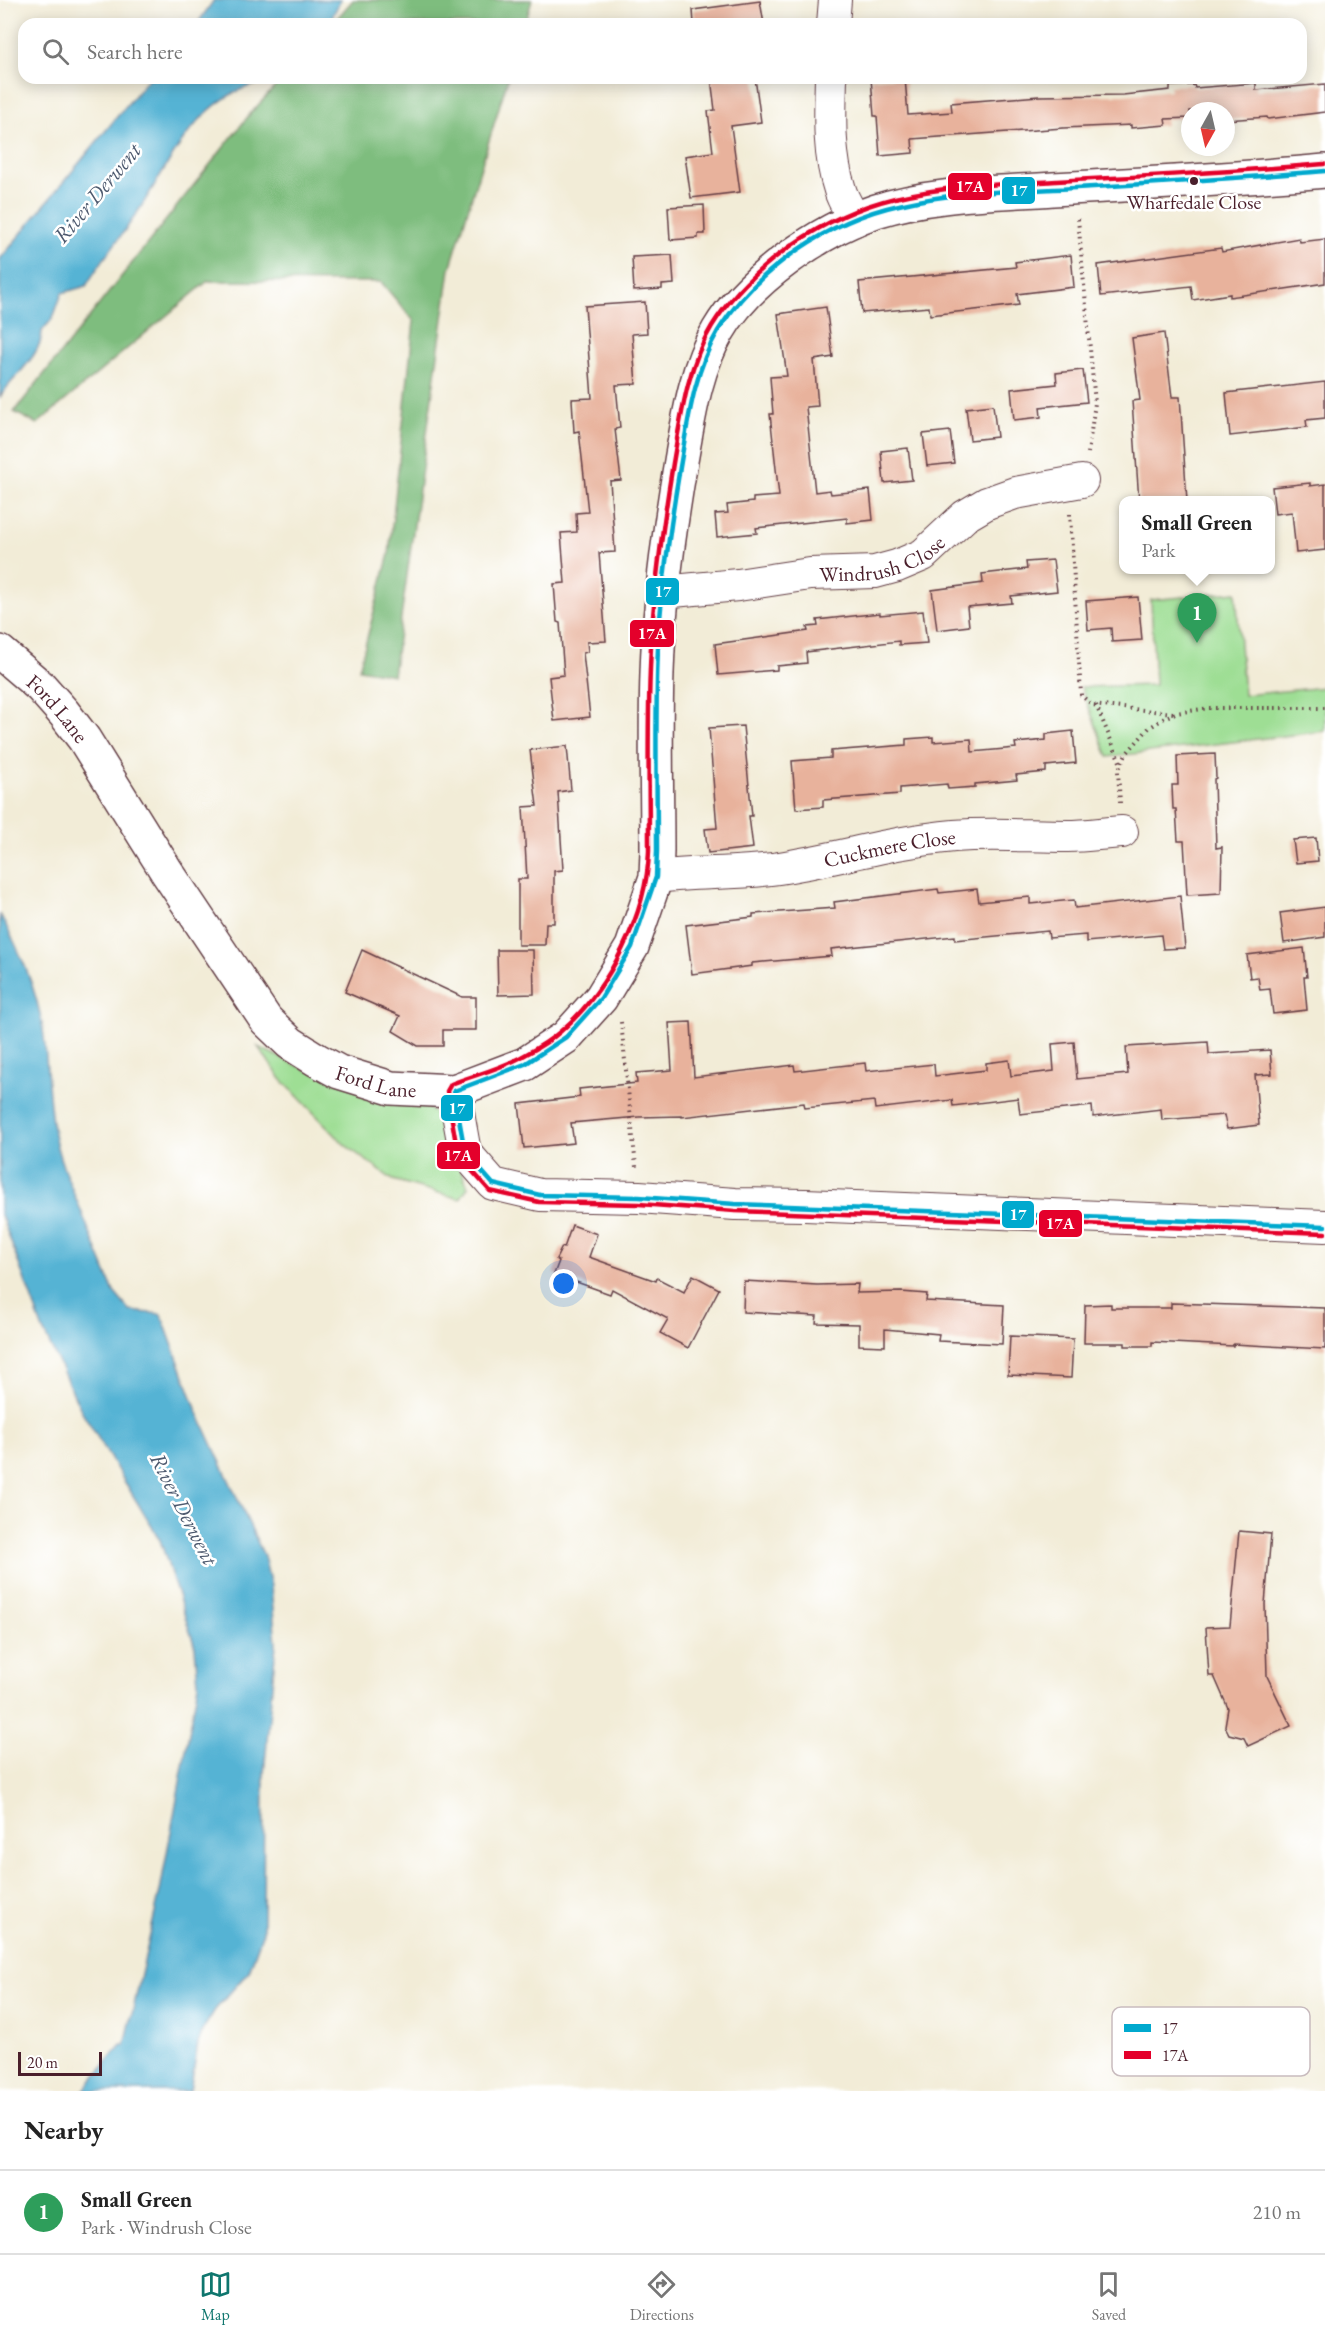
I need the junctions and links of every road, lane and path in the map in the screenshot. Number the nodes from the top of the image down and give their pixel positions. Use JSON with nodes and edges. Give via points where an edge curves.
{"nodes":[{"id":1,"x":835,"y":0,"type":"edge"},
{"id":2,"x":834,"y":18,"type":"edge"},
{"id":3,"x":831,"y":84,"type":"edge"},
{"id":4,"x":1325,"y":171,"type":"edge"},
{"id":5,"x":1075,"y":188,"type":"junction"},
{"id":6,"x":855,"y":220,"type":"junction"},
{"id":7,"x":1075,"y":482,"type":"junction"},
{"id":8,"x":662,"y":592,"type":"junction"},
{"id":9,"x":0,"y":652,"type":"edge"},
{"id":10,"x":1096,"y":705,"type":"junction"},
{"id":11,"x":1325,"y":708,"type":"edge"},
{"id":12,"x":1174,"y":713,"type":"junction"},
{"id":13,"x":1121,"y":765,"type":"junction"},
{"id":14,"x":1122,"y":832,"type":"joint"},
{"id":15,"x":656,"y":877,"type":"junction"},
{"id":16,"x":601,"y":998,"type":"junction"},
{"id":17,"x":454,"y":1092,"type":"junction"},
{"id":18,"x":639,"y":1197,"type":"junction"},
{"id":19,"x":1325,"y":1226,"type":"edge"}],
"edges":[{"from":1,"to":2,"type":"street"},
{"from":3,"to":6,"type":"street","via":[[834,165],[841,192]]},
{"from":4,"to":5,"type":"street"},
{"from":5,"to":6,"type":"street","via":[[951,196],[878,211]]},
{"from":5,"to":7,"type":"path","via":[[1095,403],[1093,428]]},
{"from":6,"to":8,"type":"street","via":[[804,248],[749,289],[718,330],[698,375]]},
{"from":7,"to":8,"type":"street","name":"Windrush Close","via":[[1015,493],[987,503],[966,516],[924,555],[875,572],[801,575]]},
{"from":7,"to":10,"type":"path","via":[[1081,695]]},
{"from":8,"to":15,"type":"street","via":[[657,672]]},
{"from":9,"to":17,"type":"street","name":"Ford Lane","via":[[41,687],[84,739],[266,1020],[290,1043],[339,1072],[391,1088]]},
{"from":10,"to":12,"type":"path"},
{"from":10,"to":13,"type":"path"},
{"from":11,"to":12,"type":"path","via":[[1209,708]]},
{"from":12,"to":13,"type":"path","via":[[1149,728]]},
{"from":13,"to":14,"type":"path","via":[[1118,771]]},
{"from":14,"to":15,"type":"street","name":"Cuckmere Close","via":[[951,836],[766,870]]},
{"from":15,"to":16,"type":"street","via":[[632,947]]},
{"from":16,"to":17,"type":"street","via":[[566,1037],[525,1064]]},
{"from":16,"to":18,"type":"path","via":[[621,1023]]},
{"from":17,"to":18,"type":"street","via":[[465,1152],[493,1184],[540,1195]]},
{"from":18,"to":19,"type":"street"}]}
